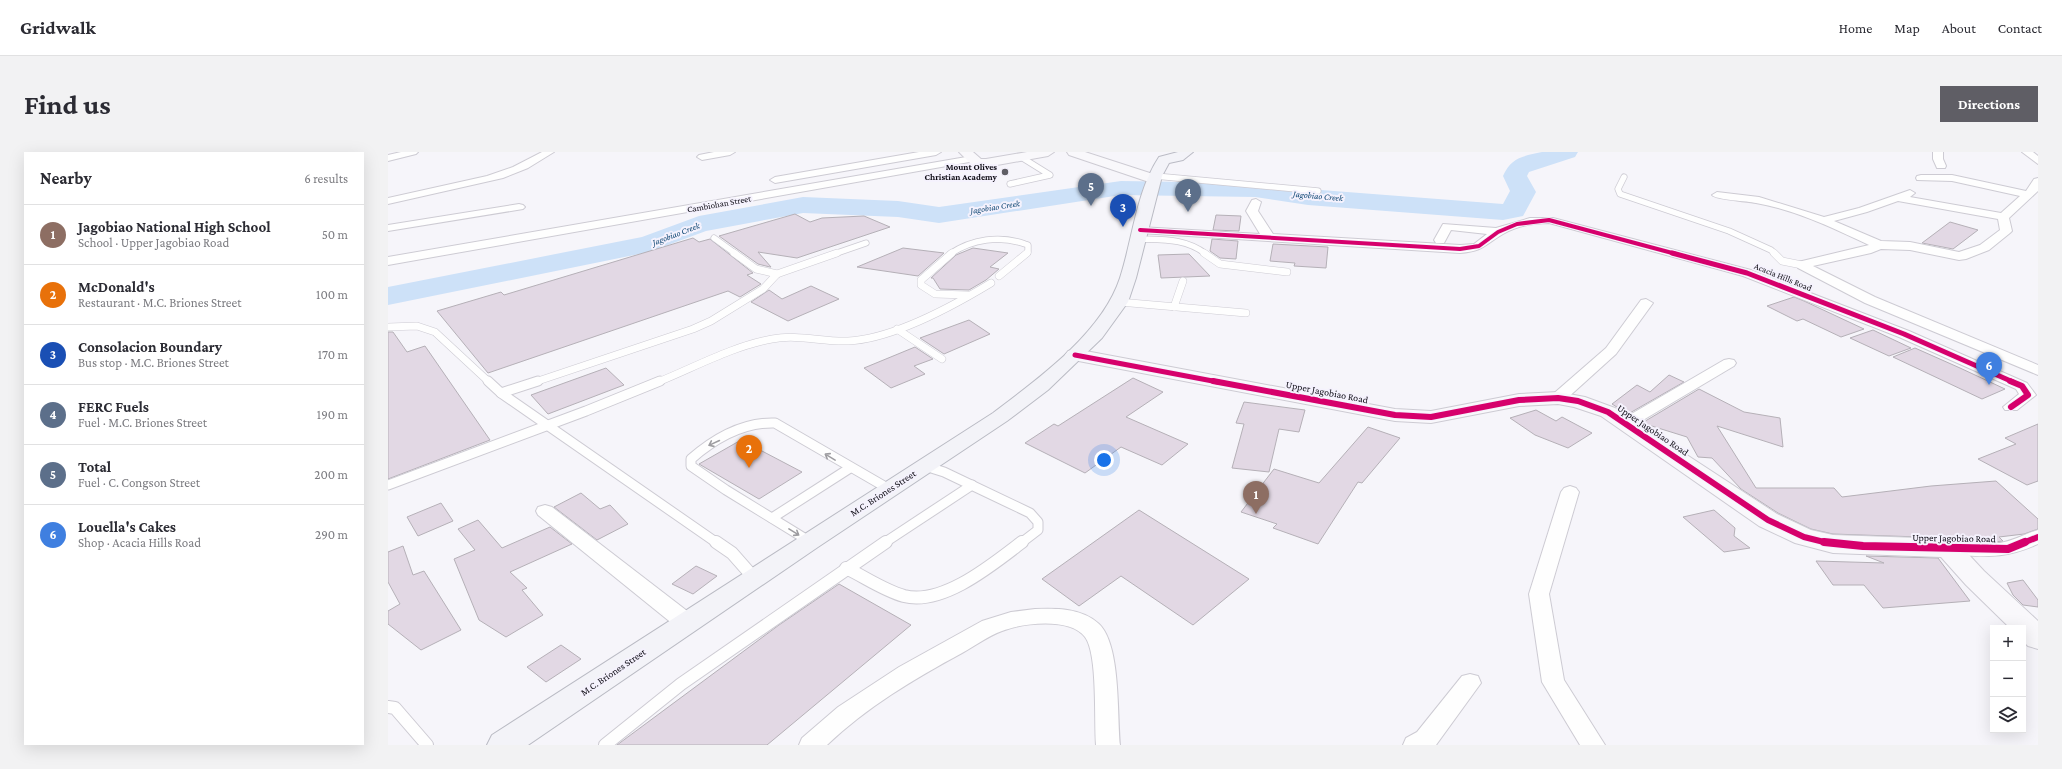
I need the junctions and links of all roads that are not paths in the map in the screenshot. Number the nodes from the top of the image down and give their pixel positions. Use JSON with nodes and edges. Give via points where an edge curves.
{"nodes":[{"id":1,"x":413,"y":152,"type":"edge"},
{"id":2,"x":549,"y":152,"type":"edge"},
{"id":3,"x":730,"y":152,"type":"edge"},
{"id":4,"x":936,"y":152,"type":"edge"},
{"id":5,"x":1048,"y":152,"type":"edge"},
{"id":6,"x":1073,"y":152,"type":"edge"},
{"id":7,"x":1187,"y":152,"type":"edge"},
{"id":8,"x":1938,"y":152,"type":"edge"},
{"id":9,"x":2027,"y":152,"type":"edge"},
{"id":10,"x":702,"y":156,"type":"dead end"},
{"id":11,"x":969,"y":156,"type":"edge"},
{"id":12,"x":1166,"y":156,"type":"edge"},
{"id":13,"x":1021,"y":157,"type":"junction"},
{"id":14,"x":388,"y":158,"type":"edge"},
{"id":15,"x":2038,"y":161,"type":"edge"},
{"id":16,"x":1941,"y":166,"type":"dead end"},
{"id":17,"x":1624,"y":177,"type":"dead end"},
{"id":18,"x":1920,"y":178,"type":"dead end"},
{"id":19,"x":775,"y":180,"type":"dead end"},
{"id":20,"x":2038,"y":181,"type":"edge"},
{"id":21,"x":1153,"y":183,"type":"junction"},
{"id":22,"x":1010,"y":184,"type":"dead end"},
{"id":23,"x":1916,"y":190,"type":"dead end"},
{"id":24,"x":1318,"y":191,"type":"dead end"},
{"id":25,"x":1717,"y":195,"type":"dead end"},
{"id":26,"x":2029,"y":195,"type":"junction"},
{"id":27,"x":1900,"y":198,"type":"junction"},
{"id":28,"x":388,"y":201,"type":"edge"},
{"id":29,"x":1256,"y":202,"type":"dead end"},
{"id":30,"x":519,"y":207,"type":"dead end"},
{"id":31,"x":2003,"y":217,"type":"junction"},
{"id":32,"x":1824,"y":220,"type":"junction"},
{"id":33,"x":388,"y":228,"type":"edge"},
{"id":34,"x":1498,"y":232,"type":"junction"},
{"id":35,"x":1139,"y":235,"type":"junction"},
{"id":36,"x":714,"y":238,"type":"dead end"},
{"id":37,"x":1269,"y":238,"type":"junction"},
{"id":38,"x":1440,"y":240,"type":"dead end"},
{"id":39,"x":866,"y":243,"type":"dead end"},
{"id":40,"x":1879,"y":245,"type":"junction"},
{"id":41,"x":388,"y":261,"type":"edge"},
{"id":42,"x":1802,"y":265,"type":"junction"},
{"id":43,"x":1287,"y":272,"type":"dead end"},
{"id":44,"x":777,"y":274,"type":"junction"},
{"id":45,"x":999,"y":276,"type":"dead end"},
{"id":46,"x":1183,"y":281,"type":"dead end"},
{"id":47,"x":991,"y":283,"type":"dead end"},
{"id":48,"x":971,"y":296,"type":"junction"},
{"id":49,"x":1119,"y":302,"type":"junction"},
{"id":50,"x":1646,"y":303,"type":"dead end"},
{"id":51,"x":1174,"y":308,"type":"junction"},
{"id":52,"x":1246,"y":313,"type":"dead end"},
{"id":53,"x":388,"y":327,"type":"edge"},
{"id":54,"x":897,"y":329,"type":"junction"},
{"id":55,"x":1075,"y":355,"type":"junction"},
{"id":56,"x":942,"y":359,"type":"dead end"},
{"id":57,"x":1729,"y":363,"type":"dead end"},
{"id":58,"x":2038,"y":370,"type":"edge"},
{"id":59,"x":501,"y":393,"type":"junction"},
{"id":60,"x":1558,"y":398,"type":"junction"},
{"id":61,"x":2011,"y":407,"type":"dead end"},
{"id":62,"x":1627,"y":423,"type":"junction"},
{"id":63,"x":547,"y":426,"type":"junction"},
{"id":64,"x":925,"y":466,"type":"junction"},
{"id":65,"x":850,"y":468,"type":"junction"},
{"id":66,"x":388,"y":485,"type":"edge"},
{"id":67,"x":972,"y":485,"type":"junction"},
{"id":68,"x":889,"y":489,"type":"junction"},
{"id":69,"x":1570,"y":492,"type":"dead end"},
{"id":70,"x":545,"y":511,"type":"dead end"},
{"id":71,"x":772,"y":518,"type":"junction"},
{"id":72,"x":2038,"y":537,"type":"edge"},
{"id":73,"x":810,"y":541,"type":"junction"},
{"id":74,"x":1948,"y":548,"type":"junction"},
{"id":75,"x":846,"y":568,"type":"junction"},
{"id":76,"x":754,"y":578,"type":"junction"},
{"id":77,"x":687,"y":623,"type":"junction"},
{"id":78,"x":2038,"y":638,"type":"edge"},
{"id":79,"x":1470,"y":683,"type":"dead end"},
{"id":80,"x":388,"y":707,"type":"edge"},
{"id":81,"x":427,"y":745,"type":"edge"},
{"id":82,"x":503,"y":745,"type":"edge"},
{"id":83,"x":605,"y":745,"type":"edge"},
{"id":84,"x":810,"y":745,"type":"edge"},
{"id":85,"x":1108,"y":745,"type":"edge"},
{"id":86,"x":1415,"y":745,"type":"edge"},
{"id":87,"x":1593,"y":745,"type":"edge"}],
"edges":[{"from":1,"to":14,"type":"street"},
{"from":2,"to":28,"type":"street","via":[[527,165],[482,181]]},
{"from":3,"to":10,"type":"street"},
{"from":4,"to":19,"type":"street"},
{"from":5,"to":13,"type":"street","name":"Cambiohan Street"},
{"from":6,"to":21,"type":"street"},
{"from":7,"to":12,"type":"main road","via":[[1179,157]]},
{"from":8,"to":16,"type":"street"},
{"from":9,"to":15,"type":"street"},
{"from":11,"to":13,"type":"street","name":"Cambiohan Street","via":[[977,162],[986,163]]},
{"from":11,"to":41,"type":"street","name":"Cambiohan Street"},
{"from":12,"to":21,"type":"main road","name":"M.C. Briones Street"},
{"from":13,"to":22,"type":"lane","via":[[1050,175]]},
{"from":17,"to":42,"type":"lane","via":[[1618,189],[1620,194],[1729,231],[1771,250],[1782,261]]},
{"from":18,"to":26,"type":"street","via":[[1952,178]]},
{"from":20,"to":26,"type":"street"},
{"from":21,"to":24,"type":"lane"},
{"from":21,"to":35,"type":"main road","name":"M.C. Briones Street"},
{"from":23,"to":27,"type":"street"},
{"from":25,"to":32,"type":"street","via":[[1737,195],[1767,201]]},
{"from":26,"to":31,"type":"street"},
{"from":27,"to":31,"type":"street"},
{"from":27,"to":32,"type":"street"},
{"from":29,"to":37,"type":"street","via":[[1252,211]]},
{"from":30,"to":33,"type":"street"},
{"from":31,"to":40,"type":"street","via":[[2006,231],[1995,241],[1967,255],[1959,256],[1910,246]]},
{"from":32,"to":40,"type":"street"},
{"from":34,"to":37,"type":"street","via":[[1484,245],[1460,249]]},
{"from":34,"to":38,"type":"street","via":[[1447,226]]},
{"from":34,"to":61,"type":"street","name":"Acacia Hills Road","via":[[1535,219],[1549,220],[1747,272],[1904,334],[2022,386],[2028,395]]},
{"from":35,"to":37,"type":"street"},
{"from":35,"to":43,"type":"lane","via":[[1188,243],[1220,264]]},
{"from":35,"to":49,"type":"main road","name":"M.C. Briones Street"},
{"from":36,"to":44,"type":"lane","via":[[756,269]]},
{"from":39,"to":44,"type":"lane"},
{"from":40,"to":42,"type":"street"},
{"from":42,"to":58,"type":"street","via":[[1870,300]]},
{"from":44,"to":59,"type":"lane","via":[[762,289],[711,321],[693,329]]},
{"from":45,"to":48,"type":"lane","via":[[1028,252],[1028,245],[1023,242],[991,238],[975,239],[960,246],[920,280],[921,286],[935,294]]},
{"from":46,"to":51,"type":"lane"},
{"from":47,"to":48,"type":"lane"},
{"from":48,"to":54,"type":"lane"},
{"from":49,"to":51,"type":"lane"},
{"from":49,"to":55,"type":"main road","name":"M.C. Briones Street","via":[[1096,334]]},
{"from":50,"to":60,"type":"street","via":[[1611,351]]},
{"from":51,"to":52,"type":"lane"},
{"from":53,"to":59,"type":"lane","via":[[417,326],[435,332]]},
{"from":54,"to":56,"type":"lane"},
{"from":54,"to":63,"type":"lane","via":[[866,339],[848,341],[796,337],[774,338],[751,344]]},
{"from":55,"to":60,"type":"street","name":"Upper Jagobiao Road","via":[[1395,415],[1430,417],[1519,400]]},
{"from":55,"to":64,"type":"main road","name":"M.C. Briones Street","via":[[1000,418]]},
{"from":57,"to":62,"type":"street"},
{"from":59,"to":63,"type":"lane"},
{"from":60,"to":62,"type":"street","name":"Upper Jagobiao Road","via":[[1578,400]]},
{"from":62,"to":74,"type":"street","name":"Upper Jagobiao Road","via":[[1768,520],[1804,537],[1833,544]]},
{"from":63,"to":66,"type":"lane"},
{"from":63,"to":76,"type":"lane","via":[[732,553]]},
{"from":64,"to":67,"type":"lane"},
{"from":64,"to":68,"type":"main road","name":"M.C. Briones Street"},
{"from":65,"to":68,"type":"lane"},
{"from":65,"to":71,"type":"lane"},
{"from":65,"to":71,"type":"lane","one_way":true,"via":[[775,423],[767,422],[754,424],[707,446],[691,459],[691,466]]},
{"from":67,"to":75,"type":"lane"},
{"from":67,"to":75,"type":"lane","via":[[1030,513],[1038,522],[1038,530],[964,583],[931,596],[908,597]]},
{"from":68,"to":73,"type":"main road","name":"M.C. Briones Street"},
{"from":69,"to":87,"type":"street","via":[[1540,594],[1553,682]]},
{"from":70,"to":77,"type":"street"},
{"from":71,"to":73,"type":"lane","one_way":true},
{"from":72,"to":74,"type":"street","name":"Upper Jagobiao Road","via":[[2008,549]]},
{"from":73,"to":76,"type":"main road","name":"M.C. Briones Street"},
{"from":74,"to":78,"type":"street","via":[[1975,578]]},
{"from":75,"to":83,"type":"lane","via":[[681,684]]},
{"from":76,"to":77,"type":"main road","name":"M.C. Briones Street"},
{"from":77,"to":82,"type":"main road","name":"M.C. Briones Street"},
{"from":79,"to":86,"type":"street","via":[[1426,739]]},
{"from":80,"to":81,"type":"lane","via":[[396,708]]},
{"from":84,"to":85,"type":"street","via":[[858,704],[973,637],[1000,623],[1030,617],[1055,616],[1077,621],[1092,630],[1100,645]]}]}
